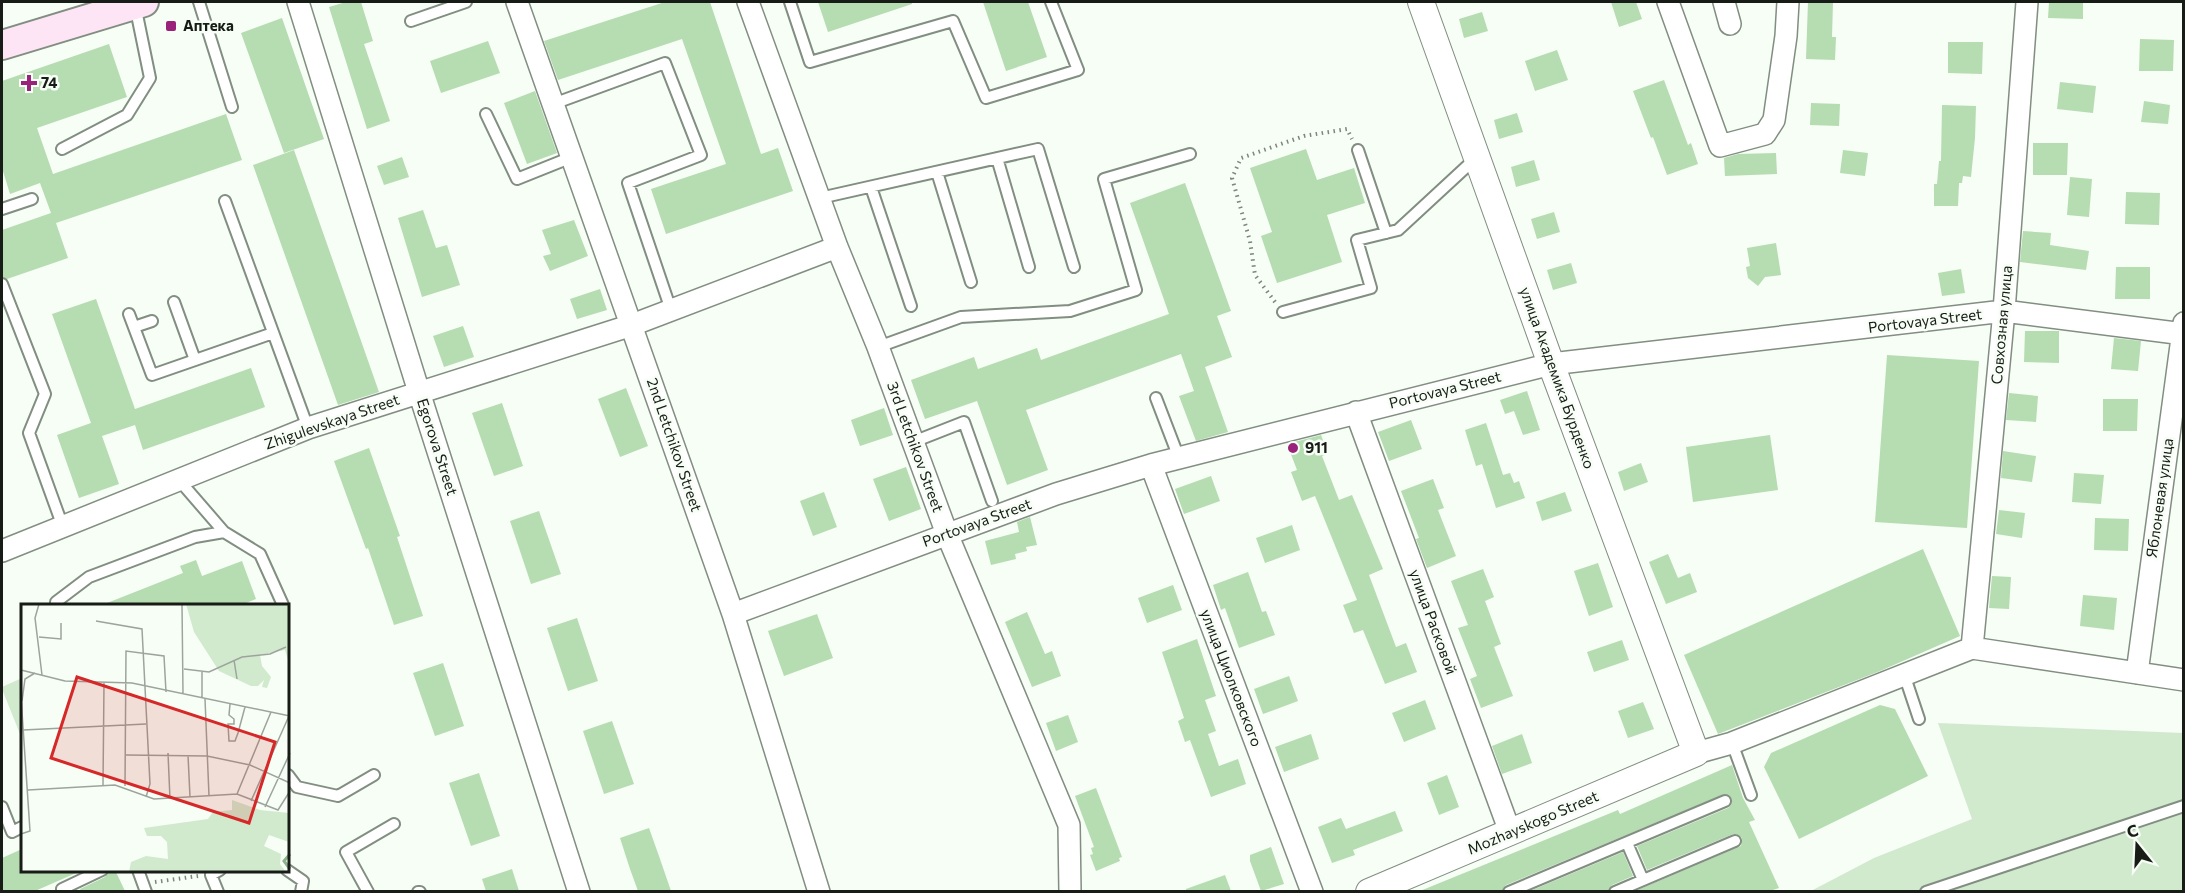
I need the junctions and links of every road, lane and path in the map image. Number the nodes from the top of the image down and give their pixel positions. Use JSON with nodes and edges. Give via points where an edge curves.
{"nodes":[{"id":1,"x":138,"y":2,"type":"edge"},
{"id":2,"x":199,"y":2,"type":"edge"},
{"id":3,"x":298,"y":2,"type":"edge"},
{"id":4,"x":466,"y":2,"type":"edge"},
{"id":5,"x":517,"y":2,"type":"edge"},
{"id":6,"x":748,"y":2,"type":"edge"},
{"id":7,"x":790,"y":2,"type":"edge"},
{"id":8,"x":1051,"y":2,"type":"edge"},
{"id":9,"x":1421,"y":2,"type":"edge"},
{"id":10,"x":1668,"y":2,"type":"edge"},
{"id":11,"x":1724,"y":2,"type":"edge"},
{"id":12,"x":1788,"y":2,"type":"edge"},
{"id":13,"x":2027,"y":2,"type":"edge"},
{"id":14,"x":411,"y":21,"type":"dead end"},
{"id":15,"x":1730,"y":24,"type":"dead end"},
{"id":16,"x":2,"y":45,"type":"edge"},
{"id":17,"x":554,"y":104,"type":"junction"},
{"id":18,"x":232,"y":107,"type":"dead end"},
{"id":19,"x":486,"y":114,"type":"dead end"},
{"id":20,"x":62,"y":149,"type":"dead end"},
{"id":21,"x":1358,"y":150,"type":"joint"},
{"id":22,"x":1190,"y":154,"type":"dead end"},
{"id":23,"x":572,"y":157,"type":"junction"},
{"id":24,"x":1477,"y":157,"type":"junction"},
{"id":25,"x":997,"y":158,"type":"junction"},
{"id":26,"x":937,"y":172,"type":"junction"},
{"id":27,"x":872,"y":187,"type":"junction"},
{"id":28,"x":820,"y":198,"type":"junction"},
{"id":29,"x":32,"y":200,"type":"dead end"},
{"id":30,"x":225,"y":201,"type":"dead end"},
{"id":31,"x":2,"y":209,"type":"edge"},
{"id":32,"x":1386,"y":233,"type":"junction"},
{"id":33,"x":837,"y":247,"type":"junction"},
{"id":34,"x":1029,"y":267,"type":"dead end"},
{"id":35,"x":1074,"y":267,"type":"dead end"},
{"id":36,"x":970,"y":282,"type":"dead end"},
{"id":37,"x":2,"y":284,"type":"edge"},
{"id":38,"x":174,"y":302,"type":"dead end"},
{"id":39,"x":911,"y":306,"type":"dead end"},
{"id":40,"x":671,"y":310,"type":"junction"},
{"id":41,"x":2004,"y":311,"type":"junction"},
{"id":42,"x":1283,"y":312,"type":"joint"},
{"id":43,"x":129,"y":314,"type":"dead end"},
{"id":44,"x":152,"y":321,"type":"dead end"},
{"id":45,"x":632,"y":325,"type":"junction"},
{"id":46,"x":134,"y":327,"type":"junction"},
{"id":47,"x":2183,"y":330,"type":"edge"},
{"id":48,"x":273,"y":333,"type":"junction"},
{"id":49,"x":878,"y":347,"type":"junction"},
{"id":50,"x":195,"y":360,"type":"junction"},
{"id":51,"x":1551,"y":364,"type":"junction"},
{"id":52,"x":419,"y":392,"type":"junction"},
{"id":53,"x":1156,"y":398,"type":"dead end"},
{"id":54,"x":1356,"y":412,"type":"junction"},
{"id":55,"x":308,"y":428,"type":"junction"},
{"id":56,"x":913,"y":442,"type":"junction"},
{"id":57,"x":1179,"y":458,"type":"junction"},
{"id":58,"x":1151,"y":465,"type":"junction"},
{"id":59,"x":179,"y":480,"type":"junction"},
{"id":60,"x":992,"y":501,"type":"dead end"},
{"id":61,"x":63,"y":527,"type":"junction"},
{"id":62,"x":224,"y":532,"type":"junction"},
{"id":63,"x":947,"y":534,"type":"junction"},
{"id":64,"x":2,"y":551,"type":"edge"},
{"id":65,"x":56,"y":604,"type":"edge"},
{"id":66,"x":283,"y":604,"type":"edge"},
{"id":67,"x":733,"y":614,"type":"junction"},
{"id":68,"x":1972,"y":648,"type":"junction"},
{"id":69,"x":2137,"y":673,"type":"junction"},
{"id":70,"x":1904,"y":674,"type":"junction"},
{"id":71,"x":2184,"y":680,"type":"edge"},
{"id":72,"x":1919,"y":719,"type":"dead end"},
{"id":73,"x":1732,"y":744,"type":"junction"},
{"id":74,"x":1696,"y":753,"type":"junction"},
{"id":75,"x":374,"y":775,"type":"dead end"},
{"id":76,"x":290,"y":778,"type":"edge"},
{"id":77,"x":1751,"y":795,"type":"dead end"},
{"id":78,"x":1725,"y":801,"type":"dead end"},
{"id":79,"x":2184,"y":806,"type":"edge"},
{"id":80,"x":2,"y":807,"type":"edge"},
{"id":81,"x":394,"y":824,"type":"dead end"},
{"id":82,"x":21,"y":828,"type":"edge"},
{"id":83,"x":1510,"y":832,"type":"junction"},
{"id":84,"x":1735,"y":841,"type":"dead end"},
{"id":85,"x":1627,"y":843,"type":"junction"},
{"id":86,"x":98,"y":872,"type":"edge"},
{"id":87,"x":139,"y":872,"type":"edge"},
{"id":88,"x":215,"y":872,"type":"edge"},
{"id":89,"x":290,"y":872,"type":"edge"},
{"id":90,"x":1643,"y":880,"type":"junction"},
{"id":91,"x":145,"y":887,"type":"edge"},
{"id":92,"x":63,"y":891,"type":"edge"},
{"id":93,"x":218,"y":891,"type":"edge"},
{"id":94,"x":301,"y":891,"type":"edge"},
{"id":95,"x":368,"y":891,"type":"edge"},
{"id":96,"x":579,"y":891,"type":"edge"},
{"id":97,"x":819,"y":891,"type":"edge"},
{"id":98,"x":1070,"y":891,"type":"edge"},
{"id":99,"x":1312,"y":891,"type":"edge"},
{"id":100,"x":1369,"y":891,"type":"edge"},
{"id":101,"x":1509,"y":891,"type":"edge"},
{"id":102,"x":1615,"y":891,"type":"edge"},
{"id":103,"x":1926,"y":891,"type":"edge"}],
"edges":[{"from":1,"to":16,"type":"main road"},
{"from":1,"to":20,"type":"lane","via":[[150,78],[127,115]]},
{"from":2,"to":18,"type":"lane"},
{"from":3,"to":52,"type":"street","name":"Egorova Street"},
{"from":4,"to":14,"type":"lane"},
{"from":5,"to":17,"type":"street","name":"2nd Letchikov Street"},
{"from":6,"to":28,"type":"street","name":"3rd Letchikov Street"},
{"from":7,"to":8,"type":"lane","via":[[810,62],[953,21],[986,98],[1078,70]]},
{"from":9,"to":24,"type":"street","name":"улица Академика Бурденко"},
{"from":10,"to":12,"type":"street","via":[[1720,146],[1765,134],[1774,120]]},
{"from":11,"to":15,"type":"street"},
{"from":13,"to":41,"type":"street","name":"Совхозная улица"},
{"from":17,"to":23,"type":"street","name":"2nd Letchikov Street"},
{"from":17,"to":40,"type":"lane","via":[[665,63],[701,155],[628,183]]},
{"from":19,"to":23,"type":"lane","via":[[517,179]]},
{"from":21,"to":32,"type":"lane"},
{"from":21,"to":42,"type":"path","via":[[1347,129],[1304,136],[1241,158],[1232,178],[1255,275]]},
{"from":22,"to":49,"type":"lane","via":[[1104,179],[1136,290],[1070,311],[961,317]]},
{"from":23,"to":45,"type":"street","name":"2nd Letchikov Street"},
{"from":24,"to":32,"type":"lane","via":[[1398,230]]},
{"from":24,"to":51,"type":"street","name":"улица Академика Бурденко"},
{"from":25,"to":26,"type":"lane"},
{"from":25,"to":34,"type":"lane"},
{"from":25,"to":35,"type":"lane","via":[[1038,149]]},
{"from":26,"to":27,"type":"lane"},
{"from":26,"to":36,"type":"lane"},
{"from":27,"to":28,"type":"lane"},
{"from":27,"to":39,"type":"lane"},
{"from":28,"to":33,"type":"street","name":"3rd Letchikov Street"},
{"from":29,"to":31,"type":"lane"},
{"from":30,"to":48,"type":"lane"},
{"from":32,"to":42,"type":"lane","via":[[1357,240],[1371,288]]},
{"from":33,"to":40,"type":"street","name":"Zhigulevskaya Street"},
{"from":33,"to":49,"type":"street","name":"3rd Letchikov Street"},
{"from":37,"to":61,"type":"lane","via":[[45,394],[29,433]]},
{"from":38,"to":50,"type":"lane"},
{"from":40,"to":45,"type":"street","name":"Zhigulevskaya Street"},
{"from":41,"to":47,"type":"street","name":"Portovaya Street"},
{"from":41,"to":51,"type":"street","name":"Portovaya Street"},
{"from":41,"to":68,"type":"street","name":"Совхозная улица"},
{"from":43,"to":46,"type":"lane"},
{"from":44,"to":46,"type":"lane"},
{"from":45,"to":52,"type":"street","name":"Zhigulevskaya Street"},
{"from":45,"to":67,"type":"street","name":"2nd Letchikov Street"},
{"from":46,"to":50,"type":"lane","via":[[152,375]]},
{"from":47,"to":69,"type":"street","name":"Яблоневая улица"},
{"from":48,"to":50,"type":"lane"},
{"from":48,"to":55,"type":"lane"},
{"from":49,"to":56,"type":"street","name":"3rd Letchikov Street"},
{"from":51,"to":54,"type":"street","name":"Portovaya Street"},
{"from":51,"to":74,"type":"street","name":"улица Академика Бурденко"},
{"from":52,"to":55,"type":"street","name":"Zhigulevskaya Street"},
{"from":52,"to":96,"type":"street","name":"Egorova Street"},
{"from":53,"to":57,"type":"lane"},
{"from":54,"to":57,"type":"street","name":"Portovaya Street"},
{"from":54,"to":83,"type":"street","name":"улица Расковой"},
{"from":55,"to":59,"type":"street","name":"Zhigulevskaya Street"},
{"from":56,"to":60,"type":"lane","via":[[964,422]]},
{"from":56,"to":63,"type":"street","name":"3rd Letchikov Street"},
{"from":57,"to":58,"type":"street","name":"Portovaya Street"},
{"from":58,"to":63,"type":"street","name":"Portovaya Street"},
{"from":58,"to":99,"type":"street","name":"улица Циолковского"},
{"from":59,"to":61,"type":"street","name":"Zhigulevskaya Street"},
{"from":59,"to":62,"type":"lane"},
{"from":61,"to":64,"type":"street","name":"Zhigulevskaya Street"},
{"from":62,"to":65,"type":"lane","via":[[195,537],[89,577]]},
{"from":62,"to":66,"type":"lane","via":[[260,554]]},
{"from":63,"to":67,"type":"street","name":"Portovaya Street"},
{"from":63,"to":98,"type":"street","name":"3rd Letchikov Street","via":[[1069,825]]},
{"from":67,"to":97,"type":"street","name":"2nd Letchikov Street"},
{"from":68,"to":69,"type":"street"},
{"from":68,"to":70,"type":"street"},
{"from":69,"to":71,"type":"street"},
{"from":70,"to":72,"type":"lane"},
{"from":70,"to":73,"type":"street"},
{"from":73,"to":74,"type":"street"},
{"from":73,"to":77,"type":"lane"},
{"from":74,"to":83,"type":"street","name":"Mozhayskogo Street"},
{"from":75,"to":76,"type":"lane","via":[[338,796],[297,787]]},
{"from":78,"to":85,"type":"lane"},
{"from":79,"to":103,"type":"lane"},
{"from":80,"to":82,"type":"lane","via":[[12,832]]},
{"from":81,"to":95,"type":"lane","via":[[346,852]]},
{"from":83,"to":100,"type":"street","name":"Mozhayskogo Street"},
{"from":84,"to":90,"type":"lane"},
{"from":85,"to":90,"type":"lane"},
{"from":85,"to":101,"type":"lane"},
{"from":86,"to":92,"type":"lane"},
{"from":87,"to":91,"type":"lane"},
{"from":88,"to":91,"type":"path"},
{"from":88,"to":93,"type":"lane"},
{"from":89,"to":94,"type":"lane","via":[[303,881]]},
{"from":90,"to":102,"type":"lane"}]}
